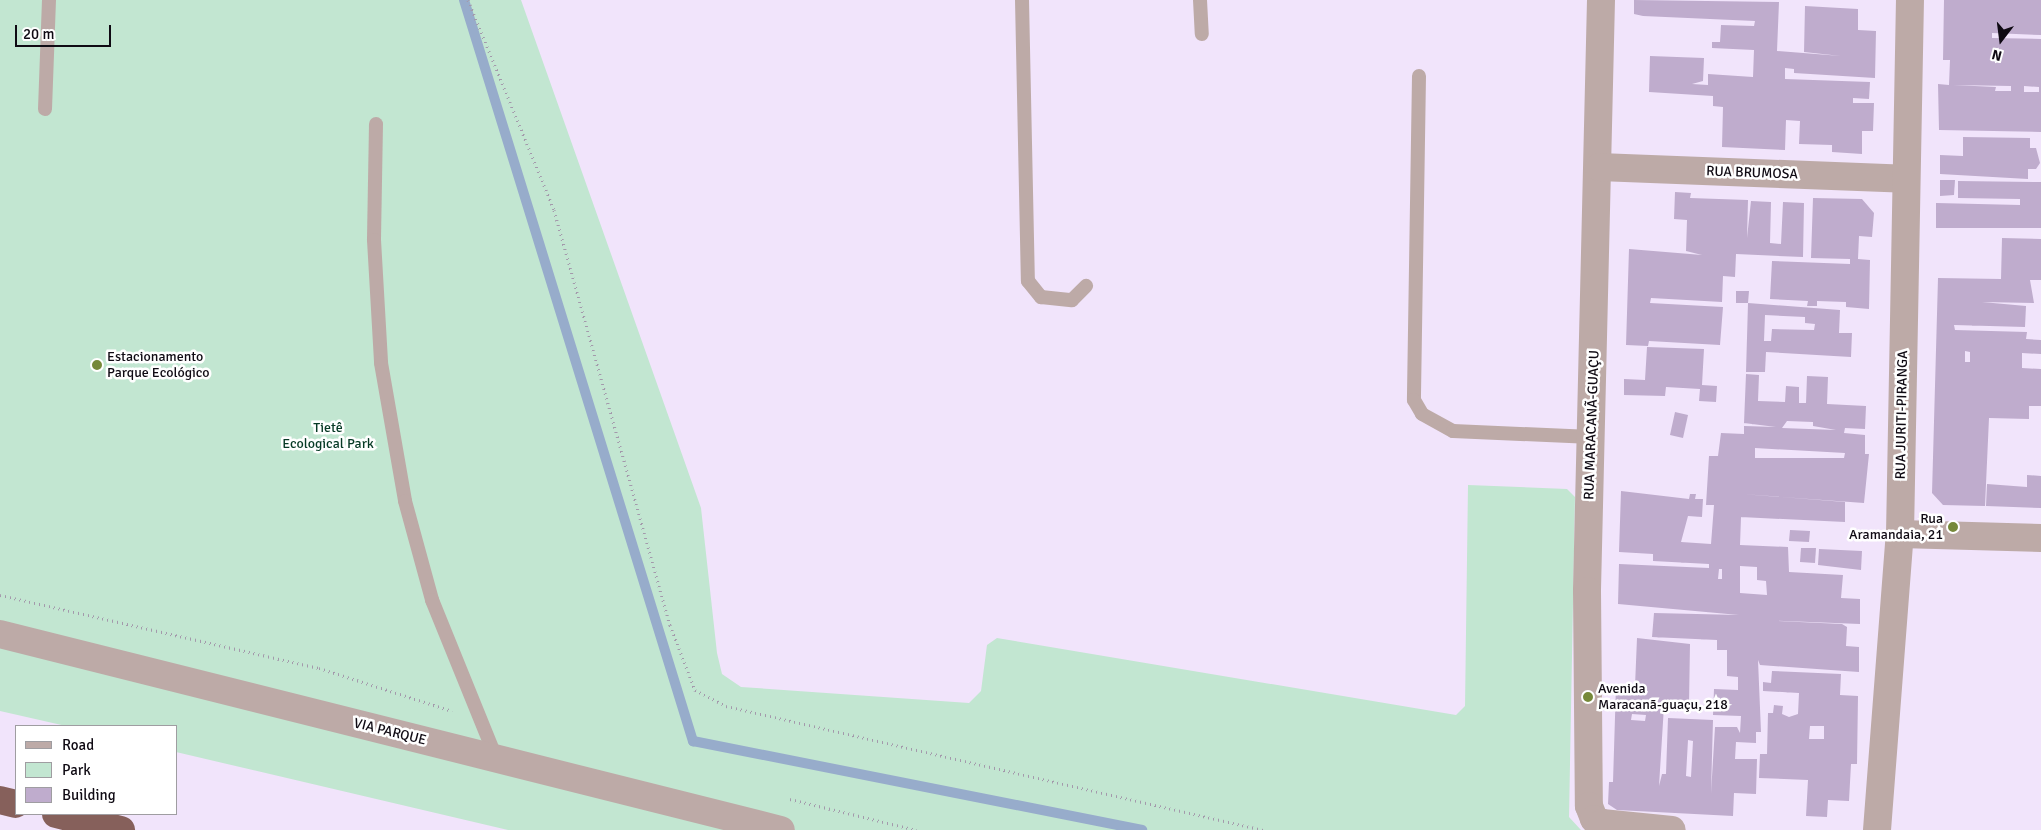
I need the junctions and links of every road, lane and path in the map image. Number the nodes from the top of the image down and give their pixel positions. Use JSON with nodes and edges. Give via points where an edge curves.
{"nodes":[{"id":1,"x":48,"y":0,"type":"edge"},
{"id":2,"x":468,"y":0,"type":"edge"},
{"id":3,"x":1022,"y":0,"type":"edge"},
{"id":4,"x":1200,"y":0,"type":"edge"},
{"id":5,"x":1601,"y":0,"type":"edge"},
{"id":6,"x":1910,"y":0,"type":"edge"},
{"id":7,"x":1202,"y":34,"type":"dead end"},
{"id":8,"x":1419,"y":76,"type":"dead end"},
{"id":9,"x":44,"y":109,"type":"dead end"},
{"id":10,"x":376,"y":124,"type":"dead end"},
{"id":11,"x":1600,"y":167,"type":"junction"},
{"id":12,"x":1905,"y":179,"type":"junction"},
{"id":13,"x":1086,"y":286,"type":"dead end"},
{"id":14,"x":1592,"y":438,"type":"junction"},
{"id":15,"x":1900,"y":534,"type":"junction"},
{"id":16,"x":2041,"y":538,"type":"edge"},
{"id":17,"x":0,"y":634,"type":"edge"},
{"id":18,"x":496,"y":758,"type":"junction"},
{"id":19,"x":0,"y":800,"type":"edge"},
{"id":20,"x":15,"y":804,"type":"edge"},
{"id":21,"x":60,"y":815,"type":"edge"},
{"id":22,"x":121,"y":830,"type":"edge"},
{"id":23,"x":781,"y":830,"type":"edge"},
{"id":24,"x":1263,"y":830,"type":"edge"},
{"id":25,"x":1672,"y":830,"type":"edge"},
{"id":26,"x":1877,"y":830,"type":"edge"}],
"edges":[{"from":1,"to":9,"type":"lane"},
{"from":2,"to":24,"type":"path","via":[[554,210],[670,625],[695,690],[726,706]]},
{"from":3,"to":13,"type":"lane","via":[[1028,281],[1041,297],[1072,300]]},
{"from":4,"to":7,"type":"lane"},
{"from":5,"to":11,"type":"street","name":"RUA MARACANÃ-GUAÇU"},
{"from":6,"to":12,"type":"street","name":"RUA JURITI-PIRANGA"},
{"from":8,"to":14,"type":"lane","via":[[1414,400],[1422,414],[1453,431]]},
{"from":10,"to":18,"type":"lane","via":[[374,240],[381,363],[405,500],[432,600]]},
{"from":11,"to":12,"type":"street","name":"RUA BRUMOSA"},
{"from":11,"to":14,"type":"street","name":"RUA MARACANÃ-GUAÇU"},
{"from":12,"to":15,"type":"street","name":"RUA JURITI-PIRANGA"},
{"from":14,"to":25,"type":"street","name":"RUA MARACANÃ-GUAÇU","via":[[1587,591],[1589,806],[1594,818],[1623,826]]},
{"from":15,"to":16,"type":"street"},
{"from":15,"to":26,"type":"street","name":"RUA JURITI-PIRANGA"},
{"from":17,"to":18,"type":"street","name":"VIA PARQUE"},
{"from":18,"to":23,"type":"street","name":"VIA PARQUE"},
{"from":19,"to":20,"type":"highway"},
{"from":21,"to":22,"type":"highway"}]}
